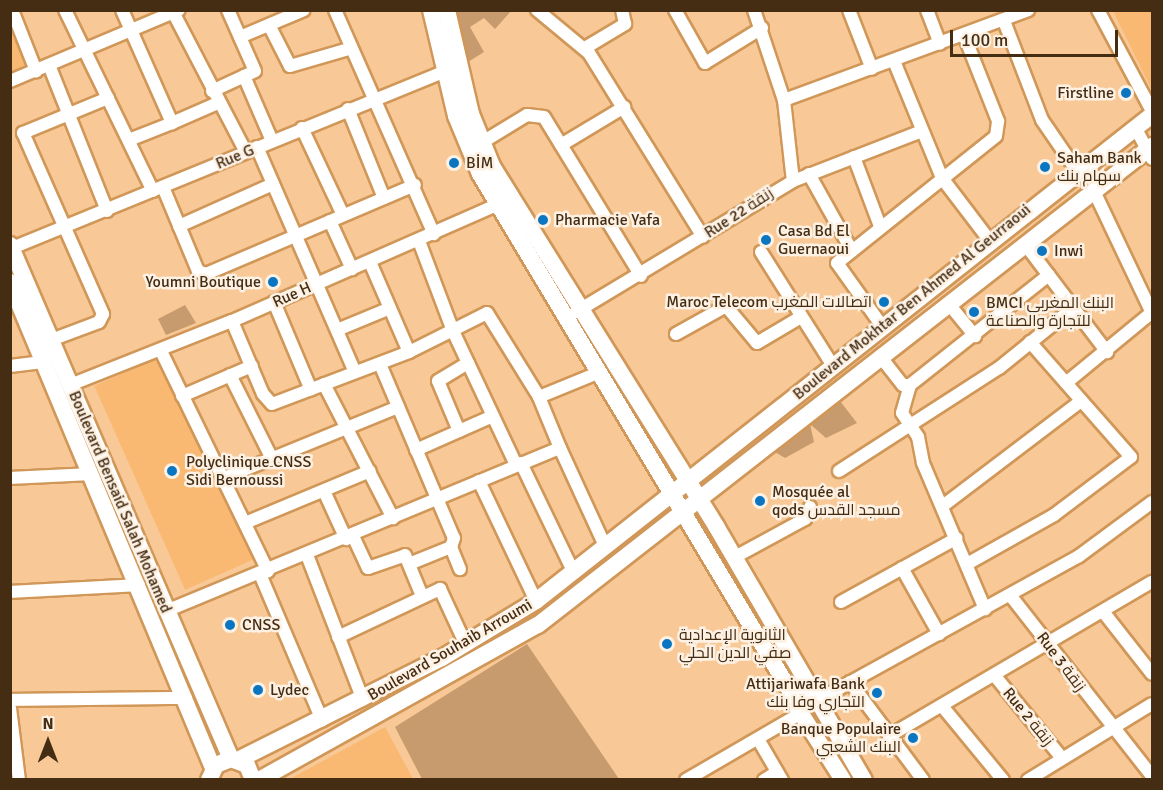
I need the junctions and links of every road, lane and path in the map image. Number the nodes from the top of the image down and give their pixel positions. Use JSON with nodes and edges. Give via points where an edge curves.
{"nodes":[{"id":1,"x":12,"y":10,"type":"edge"},
{"id":2,"x":65,"y":10,"type":"edge"},
{"id":3,"x":122,"y":10,"type":"edge"},
{"id":4,"x":228,"y":10,"type":"edge"},
{"id":5,"x":304,"y":10,"type":"edge"},
{"id":6,"x":335,"y":10,"type":"edge"},
{"id":7,"x":431,"y":10,"type":"edge"},
{"id":8,"x":447,"y":10,"type":"edge"},
{"id":9,"x":537,"y":10,"type":"edge"},
{"id":10,"x":621,"y":10,"type":"edge"},
{"id":11,"x":675,"y":10,"type":"edge"},
{"id":12,"x":754,"y":10,"type":"edge"},
{"id":13,"x":849,"y":10,"type":"edge"},
{"id":14,"x":927,"y":10,"type":"edge"},
{"id":15,"x":1028,"y":10,"type":"edge"},
{"id":16,"x":1098,"y":10,"type":"edge"},
{"id":17,"x":175,"y":11,"type":"edge"},
{"id":18,"x":1004,"y":21,"type":"junction"},
{"id":19,"x":269,"y":25,"type":"junction"},
{"id":20,"x":762,"y":28,"type":"junction"},
{"id":21,"x":131,"y":32,"type":"junction"},
{"id":22,"x":964,"y":35,"type":"junction"},
{"id":23,"x":240,"y":37,"type":"junction"},
{"id":24,"x":940,"y":44,"type":"junction"},
{"id":25,"x":585,"y":48,"type":"junction"},
{"id":26,"x":349,"y":49,"type":"junction"},
{"id":27,"x":82,"y":52,"type":"junction"},
{"id":28,"x":894,"y":61,"type":"junction"},
{"id":29,"x":49,"y":65,"type":"junction"},
{"id":30,"x":451,"y":69,"type":"junction"},
{"id":31,"x":872,"y":69,"type":"junction"},
{"id":32,"x":36,"y":71,"type":"junction"},
{"id":33,"x":244,"y":76,"type":"junction"},
{"id":34,"x":10,"y":81,"type":"edge"},
{"id":35,"x":215,"y":97,"type":"junction"},
{"id":36,"x":108,"y":98,"type":"junction"},
{"id":37,"x":371,"y":99,"type":"junction"},
{"id":38,"x":784,"y":100,"type":"junction"},
{"id":39,"x":624,"y":107,"type":"junction"},
{"id":40,"x":348,"y":109,"type":"junction"},
{"id":41,"x":68,"y":112,"type":"junction"},
{"id":42,"x":1152,"y":113,"type":"edge"},
{"id":43,"x":172,"y":123,"type":"junction"},
{"id":44,"x":1135,"y":127,"type":"junction"},
{"id":45,"x":302,"y":128,"type":"junction"},
{"id":46,"x":922,"y":131,"type":"junction"},
{"id":47,"x":129,"y":140,"type":"junction"},
{"id":48,"x":272,"y":141,"type":"junction"},
{"id":49,"x":481,"y":143,"type":"junction"},
{"id":50,"x":561,"y":145,"type":"junction"},
{"id":51,"x":252,"y":150,"type":"junction"},
{"id":52,"x":1151,"y":152,"type":"edge"},
{"id":53,"x":854,"y":157,"type":"junction"},
{"id":54,"x":1077,"y":171,"type":"junction"},
{"id":55,"x":809,"y":174,"type":"junction"},
{"id":56,"x":942,"y":178,"type":"junction"},
{"id":57,"x":793,"y":181,"type":"junction"},
{"id":58,"x":273,"y":184,"type":"junction"},
{"id":59,"x":415,"y":185,"type":"junction"},
{"id":60,"x":158,"y":189,"type":"junction"},
{"id":61,"x":1094,"y":191,"type":"junction"},
{"id":62,"x":384,"y":198,"type":"junction"},
{"id":63,"x":504,"y":201,"type":"junction"},
{"id":64,"x":107,"y":211,"type":"junction"},
{"id":65,"x":343,"y":215,"type":"junction"},
{"id":66,"x":330,"y":221,"type":"junction"},
{"id":67,"x":179,"y":226,"type":"junction"},
{"id":68,"x":880,"y":226,"type":"junction"},
{"id":69,"x":66,"y":228,"type":"junction"},
{"id":70,"x":434,"y":234,"type":"junction"},
{"id":71,"x":295,"y":236,"type":"junction"},
{"id":72,"x":703,"y":237,"type":"junction"},
{"id":73,"x":419,"y":241,"type":"junction"},
{"id":74,"x":990,"y":241,"type":"junction"},
{"id":75,"x":1025,"y":244,"type":"junction"},
{"id":76,"x":11,"y":247,"type":"edge"},
{"id":77,"x":851,"y":249,"type":"junction"},
{"id":78,"x":761,"y":252,"type":"dead end"},
{"id":79,"x":370,"y":262,"type":"junction"},
{"id":80,"x":352,"y":269,"type":"junction"},
{"id":81,"x":1049,"y":275,"type":"junction"},
{"id":82,"x":641,"y":276,"type":"junction"},
{"id":83,"x":10,"y":282,"type":"edge"},
{"id":84,"x":317,"y":283,"type":"junction"},
{"id":85,"x":1148,"y":293,"type":"edge"},
{"id":86,"x":274,"y":302,"type":"junction"},
{"id":87,"x":948,"y":303,"type":"junction"},
{"id":88,"x":390,"y":308,"type":"junction"},
{"id":89,"x":1073,"y":308,"type":"junction"},
{"id":90,"x":574,"y":313,"type":"junction"},
{"id":91,"x":1152,"y":313,"type":"edge"},
{"id":92,"x":801,"y":317,"type":"junction"},
{"id":93,"x":232,"y":321,"type":"junction"},
{"id":94,"x":882,"y":326,"type":"junction"},
{"id":95,"x":337,"y":330,"type":"junction"},
{"id":96,"x":453,"y":331,"type":"junction"},
{"id":97,"x":676,"y":333,"type":"dead end"},
{"id":98,"x":975,"y":336,"type":"junction"},
{"id":99,"x":51,"y":340,"type":"junction"},
{"id":100,"x":1030,"y":342,"type":"junction"},
{"id":101,"x":161,"y":351,"type":"junction"},
{"id":102,"x":410,"y":352,"type":"junction"},
{"id":103,"x":1107,"y":352,"type":"junction"},
{"id":104,"x":880,"y":356,"type":"junction"},
{"id":105,"x":45,"y":362,"type":"junction"},
{"id":106,"x":468,"y":363,"type":"junction"},
{"id":107,"x":380,"y":364,"type":"junction"},
{"id":108,"x":10,"y":366,"type":"edge"},
{"id":109,"x":252,"y":366,"type":"junction"},
{"id":110,"x":833,"y":366,"type":"junction"},
{"id":111,"x":355,"y":372,"type":"junction"},
{"id":112,"x":600,"y":372,"type":"junction"},
{"id":113,"x":230,"y":375,"type":"junction"},
{"id":114,"x":1066,"y":383,"type":"junction"},
{"id":115,"x":324,"y":384,"type":"junction"},
{"id":116,"x":70,"y":385,"type":"junction"},
{"id":117,"x":910,"y":385,"type":"junction"},
{"id":118,"x":310,"y":390,"type":"junction"},
{"id":119,"x":182,"y":396,"type":"junction"},
{"id":120,"x":539,"y":397,"type":"junction"},
{"id":121,"x":1081,"y":401,"type":"junction"},
{"id":122,"x":398,"y":407,"type":"junction"},
{"id":123,"x":493,"y":416,"type":"junction"},
{"id":124,"x":345,"y":428,"type":"junction"},
{"id":125,"x":912,"y":429,"type":"junction"},
{"id":126,"x":459,"y":431,"type":"junction"},
{"id":127,"x":560,"y":448,"type":"junction"},
{"id":128,"x":416,"y":450,"type":"junction"},
{"id":129,"x":272,"y":459,"type":"junction"},
{"id":130,"x":519,"y":464,"type":"junction"},
{"id":131,"x":370,"y":471,"type":"junction"},
{"id":132,"x":839,"y":471,"type":"dead end"},
{"id":133,"x":91,"y":474,"type":"junction"},
{"id":134,"x":10,"y":478,"type":"edge"},
{"id":135,"x":224,"y":478,"type":"junction"},
{"id":136,"x":686,"y":480,"type":"junction"},
{"id":137,"x":479,"y":481,"type":"junction"},
{"id":138,"x":324,"y":491,"type":"junction"},
{"id":139,"x":673,"y":491,"type":"junction"},
{"id":140,"x":699,"y":498,"type":"junction"},
{"id":141,"x":437,"y":499,"type":"junction"},
{"id":142,"x":1152,"y":502,"type":"edge"},
{"id":143,"x":944,"y":505,"type":"junction"},
{"id":144,"x":810,"y":507,"type":"dead end"},
{"id":145,"x":684,"y":510,"type":"junction"},
{"id":146,"x":393,"y":518,"type":"junction"},
{"id":147,"x":245,"y":523,"type":"junction"},
{"id":148,"x":350,"y":538,"type":"junction"},
{"id":149,"x":957,"y":538,"type":"junction"},
{"id":150,"x":451,"y":547,"type":"junction"},
{"id":151,"x":606,"y":548,"type":"junction"},
{"id":152,"x":306,"y":555,"type":"junction"},
{"id":153,"x":735,"y":557,"type":"junction"},
{"id":154,"x":409,"y":564,"type":"junction"},
{"id":155,"x":967,"y":564,"type":"junction"},
{"id":156,"x":902,"y":568,"type":"junction"},
{"id":157,"x":460,"y":569,"type":"dead end"},
{"id":158,"x":264,"y":572,"type":"junction"},
{"id":159,"x":574,"y":573,"type":"junction"},
{"id":160,"x":1152,"y":582,"type":"edge"},
{"id":161,"x":139,"y":585,"type":"junction"},
{"id":162,"x":10,"y":592,"type":"edge"},
{"id":163,"x":1010,"y":595,"type":"junction"},
{"id":164,"x":422,"y":596,"type":"junction"},
{"id":165,"x":536,"y":601,"type":"junction"},
{"id":166,"x":841,"y":602,"type":"dead end"},
{"id":167,"x":985,"y":609,"type":"junction"},
{"id":168,"x":166,"y":611,"type":"junction"},
{"id":169,"x":1105,"y":614,"type":"junction"},
{"id":170,"x":939,"y":633,"type":"junction"},
{"id":171,"x":338,"y":637,"type":"junction"},
{"id":172,"x":466,"y":645,"type":"junction"},
{"id":173,"x":1050,"y":646,"type":"junction"},
{"id":174,"x":1152,"y":674,"type":"edge"},
{"id":175,"x":995,"y":676,"type":"junction"},
{"id":176,"x":850,"y":682,"type":"junction"},
{"id":177,"x":186,"y":698,"type":"junction"},
{"id":178,"x":363,"y":699,"type":"junction"},
{"id":179,"x":10,"y":700,"type":"edge"},
{"id":180,"x":819,"y":701,"type":"junction"},
{"id":181,"x":1152,"y":704,"type":"edge"},
{"id":182,"x":942,"y":706,"type":"junction"},
{"id":183,"x":10,"y":708,"type":"edge"},
{"id":184,"x":801,"y":711,"type":"junction"},
{"id":185,"x":322,"y":720,"type":"junction"},
{"id":186,"x":1112,"y":729,"type":"junction"},
{"id":187,"x":890,"y":736,"type":"junction"},
{"id":188,"x":758,"y":739,"type":"junction"},
{"id":189,"x":1061,"y":757,"type":"junction"},
{"id":190,"x":235,"y":759,"type":"junction"},
{"id":191,"x":212,"y":774,"type":"edge"},
{"id":192,"x":779,"y":776,"type":"edge"},
{"id":193,"x":1152,"y":778,"type":"edge"},
{"id":194,"x":19,"y":780,"type":"edge"},
{"id":195,"x":253,"y":780,"type":"edge"},
{"id":196,"x":259,"y":780,"type":"edge"},
{"id":197,"x":686,"y":780,"type":"edge"},
{"id":198,"x":764,"y":780,"type":"edge"},
{"id":199,"x":843,"y":780,"type":"edge"},
{"id":200,"x":864,"y":780,"type":"edge"},
{"id":201,"x":923,"y":780,"type":"edge"},
{"id":202,"x":1003,"y":780,"type":"edge"},
{"id":203,"x":1028,"y":780,"type":"edge"}],
"edges":[{"from":1,"to":32,"type":"street"},
{"from":2,"to":27,"type":"street"},
{"from":3,"to":21,"type":"street"},
{"from":4,"to":23,"type":"street"},
{"from":5,"to":19,"type":"street"},
{"from":6,"to":26,"type":"street"},
{"from":7,"to":30,"type":"street"},
{"from":8,"to":30,"type":"street"},
{"from":9,"to":25,"type":"street"},
{"from":10,"to":25,"type":"street","via":[[625,24]]},
{"from":11,"to":20,"type":"street","via":[[705,63]]},
{"from":12,"to":20,"type":"street"},
{"from":13,"to":31,"type":"street"},
{"from":14,"to":24,"type":"street"},
{"from":15,"to":18,"type":"street"},
{"from":16,"to":42,"type":"street"},
{"from":17,"to":21,"type":"street"},
{"from":17,"to":35,"type":"street"},
{"from":18,"to":22,"type":"street"},
{"from":18,"to":54,"type":"street","via":[[1042,120]]},
{"from":19,"to":23,"type":"street"},
{"from":19,"to":26,"type":"street","via":[[290,66]]},
{"from":20,"to":38,"type":"street"},
{"from":21,"to":27,"type":"street"},
{"from":21,"to":43,"type":"street"},
{"from":22,"to":24,"type":"street"},
{"from":22,"to":56,"type":"street","via":[[999,130]]},
{"from":23,"to":33,"type":"street","via":[[255,66]]},
{"from":24,"to":28,"type":"street"},
{"from":25,"to":39,"type":"street"},
{"from":26,"to":37,"type":"street"},
{"from":27,"to":29,"type":"street"},
{"from":27,"to":36,"type":"street"},
{"from":28,"to":31,"type":"street"},
{"from":28,"to":46,"type":"street"},
{"from":29,"to":32,"type":"street"},
{"from":29,"to":41,"type":"street"},
{"from":30,"to":37,"type":"street","name":"Rue G"},
{"from":30,"to":49,"type":"street"},
{"from":30,"to":63,"type":"street","via":[[464,138]]},
{"from":31,"to":38,"type":"street"},
{"from":32,"to":34,"type":"street"},
{"from":33,"to":35,"type":"street"},
{"from":33,"to":48,"type":"street"},
{"from":35,"to":43,"type":"street"},
{"from":35,"to":51,"type":"street"},
{"from":36,"to":41,"type":"street"},
{"from":36,"to":47,"type":"street"},
{"from":37,"to":40,"type":"street","name":"Rue G"},
{"from":37,"to":59,"type":"street"},
{"from":38,"to":57,"type":"street"},
{"from":39,"to":50,"type":"street"},
{"from":39,"to":72,"type":"street"},
{"from":40,"to":45,"type":"street","name":"Rue G"},
{"from":40,"to":62,"type":"street"},
{"from":41,"to":64,"type":"street"},
{"from":41,"to":69,"type":"street","via":[[23,133]]},
{"from":42,"to":44,"type":"street","name":"Boulevard Mokhtar Ben Ahmed Al Geurraoui"},
{"from":43,"to":47,"type":"street"},
{"from":44,"to":52,"type":"street"},
{"from":44,"to":54,"type":"street","name":"Boulevard Mokhtar Ben Ahmed Al Geurraoui"},
{"from":45,"to":48,"type":"street","name":"Rue G"},
{"from":45,"to":65,"type":"street"},
{"from":46,"to":53,"type":"street","name":"Rue 22 زنقة"},
{"from":46,"to":56,"type":"street"},
{"from":47,"to":60,"type":"street"},
{"from":48,"to":51,"type":"street","name":"Rue G"},
{"from":49,"to":50,"type":"street","via":[[534,113],[544,117]]},
{"from":49,"to":63,"type":"street"},
{"from":50,"to":82,"type":"street"},
{"from":51,"to":58,"type":"street"},
{"from":51,"to":60,"type":"street","name":"Rue G"},
{"from":52,"to":61,"type":"street","name":"Boulevard Mokhtar Ben Ahmed Al Geurraoui"},
{"from":53,"to":55,"type":"street","name":"Rue 22 زنقة"},
{"from":53,"to":68,"type":"street"},
{"from":54,"to":74,"type":"street","name":"Boulevard Mokhtar Ben Ahmed Al Geurraoui"},
{"from":55,"to":57,"type":"street","name":"Rue 22 زنقة"},
{"from":55,"to":77,"type":"street"},
{"from":56,"to":68,"type":"street"},
{"from":56,"to":74,"type":"street"},
{"from":57,"to":72,"type":"street","name":"Rue 22 زنقة"},
{"from":58,"to":67,"type":"street"},
{"from":58,"to":71,"type":"street"},
{"from":59,"to":62,"type":"street"},
{"from":59,"to":70,"type":"street"},
{"from":60,"to":64,"type":"street","name":"Rue G"},
{"from":60,"to":67,"type":"street"},
{"from":61,"to":75,"type":"street","name":"Boulevard Mokhtar Ben Ahmed Al Geurraoui"},
{"from":61,"to":85,"type":"street"},
{"from":62,"to":65,"type":"street"},
{"from":63,"to":70,"type":"street","name":"Rue H"},
{"from":63,"to":90,"type":"street"},
{"from":64,"to":69,"type":"street","name":"Rue G"},
{"from":65,"to":66,"type":"street"},
{"from":66,"to":71,"type":"street"},
{"from":66,"to":80,"type":"street"},
{"from":67,"to":71,"type":"street","via":[[203,274]]},
{"from":68,"to":77,"type":"street"},
{"from":69,"to":76,"type":"street","name":"Rue G"},
{"from":69,"to":99,"type":"street","via":[[103,317]]},
{"from":70,"to":73,"type":"street","name":"Rue H"},
{"from":71,"to":84,"type":"street"},
{"from":72,"to":82,"type":"street","name":"Rue 22 زنقة"},
{"from":73,"to":79,"type":"street","name":"Rue H"},
{"from":73,"to":96,"type":"street"},
{"from":74,"to":94,"type":"street","name":"Boulevard Mokhtar Ben Ahmed Al Geurraoui"},
{"from":75,"to":81,"type":"street"},
{"from":75,"to":87,"type":"street","name":"Boulevard Mokhtar Ben Ahmed Al Geurraoui"},
{"from":76,"to":99,"type":"street","name":"Boulevard Bensaid Salah Mohamed"},
{"from":77,"to":94,"type":"street","via":[[838,268]]},
{"from":78,"to":92,"type":"street"},
{"from":79,"to":80,"type":"street","name":"Rue H"},
{"from":79,"to":88,"type":"street"},
{"from":80,"to":84,"type":"street","name":"Rue H"},
{"from":81,"to":89,"type":"street"},
{"from":81,"to":98,"type":"street"},
{"from":82,"to":90,"type":"street","name":"Rue 22 زنقة"},
{"from":83,"to":105,"type":"street","name":"Boulevard Bensaid Salah Mohamed"},
{"from":84,"to":86,"type":"street","name":"Rue H"},
{"from":84,"to":95,"type":"street"},
{"from":85,"to":91,"type":"street"},
{"from":86,"to":93,"type":"street","name":"Rue H"},
{"from":86,"to":118,"type":"street"},
{"from":87,"to":98,"type":"street"},
{"from":87,"to":104,"type":"street","name":"Boulevard Mokhtar Ben Ahmed Al Geurraoui"},
{"from":88,"to":95,"type":"street"},
{"from":88,"to":102,"type":"street"},
{"from":89,"to":100,"type":"street"},
{"from":89,"to":103,"type":"street"},
{"from":90,"to":112,"type":"street"},
{"from":90,"to":136,"type":"street"},
{"from":91,"to":103,"type":"street"},
{"from":92,"to":97,"type":"street","via":[[757,343],[726,306]]},
{"from":92,"to":110,"type":"street"},
{"from":93,"to":101,"type":"street","name":"Rue H"},
{"from":93,"to":109,"type":"street"},
{"from":94,"to":110,"type":"street","name":"Boulevard Mokhtar Ben Ahmed Al Geurraoui"},
{"from":95,"to":111,"type":"street"},
{"from":96,"to":102,"type":"street"},
{"from":96,"to":106,"type":"street"},
{"from":96,"to":120,"type":"street","via":[[482,314],[491,315]]},
{"from":98,"to":117,"type":"street"},
{"from":99,"to":116,"type":"street","name":"Boulevard Bensaid Salah Mohamed"},
{"from":100,"to":114,"type":"street"},
{"from":100,"to":125,"type":"street"},
{"from":101,"to":116,"type":"street","name":"Rue H"},
{"from":101,"to":119,"type":"street"},
{"from":102,"to":107,"type":"street"},
{"from":103,"to":114,"type":"street"},
{"from":104,"to":117,"type":"street","via":[[903,385]]},
{"from":104,"to":140,"type":"street","name":"Boulevard Mokhtar Ben Ahmed Al Geurraoui"},
{"from":105,"to":108,"type":"street"},
{"from":105,"to":133,"type":"street","name":"Boulevard Bensaid Salah Mohamed"},
{"from":106,"to":123,"type":"street"},
{"from":106,"to":126,"type":"street","via":[[438,381]]},
{"from":107,"to":111,"type":"street"},
{"from":107,"to":122,"type":"street"},
{"from":109,"to":113,"type":"street"},
{"from":109,"to":118,"type":"street","via":[[272,404]]},
{"from":110,"to":136,"type":"street","name":"Boulevard Mokhtar Ben Ahmed Al Geurraoui"},
{"from":111,"to":115,"type":"street"},
{"from":112,"to":120,"type":"street"},
{"from":112,"to":139,"type":"street"},
{"from":113,"to":119,"type":"street"},
{"from":113,"to":129,"type":"street"},
{"from":114,"to":121,"type":"street"},
{"from":115,"to":118,"type":"street"},
{"from":115,"to":124,"type":"street"},
{"from":116,"to":168,"type":"street","name":"Boulevard Bensaid Salah Mohamed"},
{"from":117,"to":125,"type":"street","via":[[901,405]]},
{"from":119,"to":135,"type":"street"},
{"from":120,"to":127,"type":"street"},
{"from":121,"to":143,"type":"street"},
{"from":121,"to":155,"type":"street","via":[[1131,457],[1054,514]]},
{"from":122,"to":124,"type":"street"},
{"from":122,"to":128,"type":"street"},
{"from":123,"to":126,"type":"street"},
{"from":123,"to":130,"type":"street"},
{"from":124,"to":129,"type":"street"},
{"from":124,"to":131,"type":"street"},
{"from":125,"to":132,"type":"street"},
{"from":125,"to":143,"type":"street"},
{"from":126,"to":128,"type":"street"},
{"from":127,"to":130,"type":"street"},
{"from":127,"to":151,"type":"street"},
{"from":128,"to":141,"type":"street"},
{"from":129,"to":135,"type":"street"},
{"from":130,"to":137,"type":"street"},
{"from":130,"to":159,"type":"street"},
{"from":131,"to":138,"type":"street"},
{"from":131,"to":146,"type":"street"},
{"from":133,"to":134,"type":"street"},
{"from":133,"to":161,"type":"street","name":"Boulevard Bensaid Salah Mohamed"},
{"from":135,"to":147,"type":"street"},
{"from":136,"to":139,"type":"street","name":"Boulevard Mokhtar Ben Ahmed Al Geurraoui"},
{"from":136,"to":140,"type":"street"},
{"from":137,"to":141,"type":"street"},
{"from":137,"to":165,"type":"street"},
{"from":138,"to":147,"type":"street"},
{"from":138,"to":148,"type":"street"},
{"from":139,"to":145,"type":"street"},
{"from":139,"to":151,"type":"street","name":"Boulevard Souhaib Arroumi"},
{"from":140,"to":145,"type":"street","name":"Boulevard Mokhtar Ben Ahmed Al Geurraoui"},
{"from":140,"to":153,"type":"street"},
{"from":141,"to":146,"type":"street"},
{"from":141,"to":150,"type":"street","via":[[454,538]]},
{"from":142,"to":163,"type":"street","via":[[1079,556]]},
{"from":143,"to":149,"type":"street"},
{"from":144,"to":153,"type":"street","via":[[805,519]]},
{"from":145,"to":184,"type":"street"},
{"from":145,"to":196,"type":"street","name":"Boulevard Souhaib Arroumi","via":[[527,633]]},
{"from":146,"to":148,"type":"street"},
{"from":147,"to":158,"type":"street"},
{"from":148,"to":152,"type":"street"},
{"from":148,"to":154,"type":"street","via":[[368,568],[401,554]]},
{"from":149,"to":155,"type":"street"},
{"from":149,"to":156,"type":"street"},
{"from":150,"to":154,"type":"street"},
{"from":150,"to":157,"type":"street"},
{"from":151,"to":159,"type":"street","name":"Boulevard Souhaib Arroumi"},
{"from":152,"to":158,"type":"street"},
{"from":152,"to":171,"type":"street"},
{"from":153,"to":180,"type":"street"},
{"from":154,"to":164,"type":"street"},
{"from":155,"to":167,"type":"street"},
{"from":156,"to":166,"type":"street"},
{"from":156,"to":170,"type":"street"},
{"from":158,"to":168,"type":"street"},
{"from":158,"to":185,"type":"street"},
{"from":159,"to":165,"type":"street","name":"Boulevard Souhaib Arroumi"},
{"from":160,"to":169,"type":"street"},
{"from":161,"to":162,"type":"street"},
{"from":161,"to":177,"type":"street","name":"Boulevard Bensaid Salah Mohamed"},
{"from":163,"to":167,"type":"street"},
{"from":163,"to":173,"type":"street","name":"Rue 3 زنقة"},
{"from":164,"to":171,"type":"street"},
{"from":164,"to":172,"type":"street","via":[[443,592]]},
{"from":165,"to":172,"type":"street","name":"Boulevard Souhaib Arroumi"},
{"from":167,"to":170,"type":"street"},
{"from":168,"to":190,"type":"street","name":"Boulevard Bensaid Salah Mohamed"},
{"from":169,"to":173,"type":"street"},
{"from":169,"to":174,"type":"street"},
{"from":170,"to":176,"type":"street"},
{"from":171,"to":178,"type":"street"},
{"from":172,"to":178,"type":"street","name":"Boulevard Souhaib Arroumi"},
{"from":173,"to":175,"type":"street"},
{"from":173,"to":186,"type":"street","name":"Rue 3 زنقة"},
{"from":175,"to":182,"type":"street"},
{"from":175,"to":189,"type":"street","name":"Rue 2 زنقة"},
{"from":176,"to":180,"type":"street"},
{"from":176,"to":187,"type":"street"},
{"from":177,"to":179,"type":"street"},
{"from":177,"to":191,"type":"street","name":"Boulevard Bensaid Salah Mohamed"},
{"from":178,"to":185,"type":"street","name":"Boulevard Souhaib Arroumi"},
{"from":180,"to":184,"type":"street"},
{"from":180,"to":200,"type":"street"},
{"from":181,"to":186,"type":"street"},
{"from":182,"to":187,"type":"street"},
{"from":182,"to":202,"type":"street"},
{"from":183,"to":194,"type":"street"},
{"from":184,"to":188,"type":"street"},
{"from":184,"to":199,"type":"street"},
{"from":185,"to":190,"type":"street","name":"Boulevard Souhaib Arroumi"},
{"from":186,"to":189,"type":"street"},
{"from":186,"to":193,"type":"street","name":"Rue 3 زنقة"},
{"from":187,"to":201,"type":"street"},
{"from":188,"to":192,"type":"street"},
{"from":188,"to":197,"type":"street"},
{"from":189,"to":203,"type":"street"},
{"from":190,"to":191,"type":"street","name":"Boulevard Souhaib Arroumi"},
{"from":190,"to":195,"type":"street","name":"Boulevard Bensaid Salah Mohamed"},
{"from":192,"to":198,"type":"street"}]}
